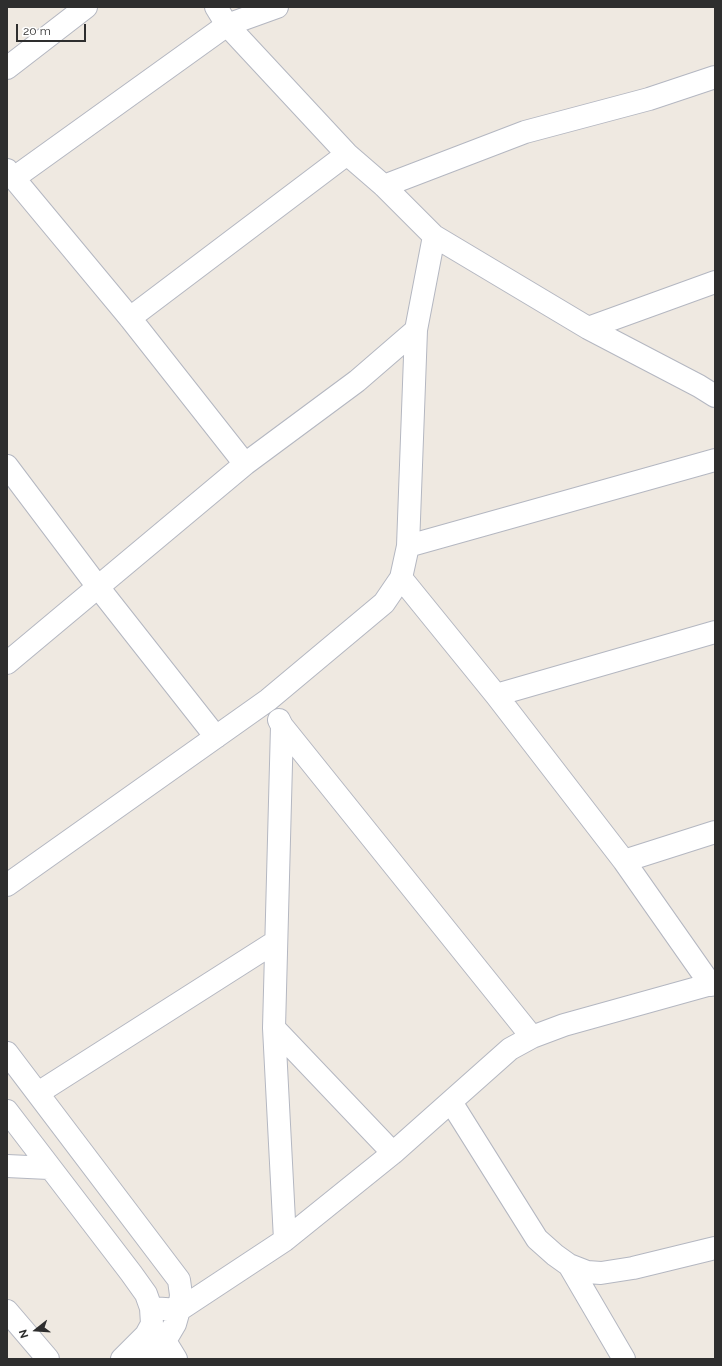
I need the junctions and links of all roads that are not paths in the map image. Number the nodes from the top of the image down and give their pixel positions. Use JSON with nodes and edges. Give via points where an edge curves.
{"nodes":[{"id":1,"x":86,"y":7,"type":"edge"},
{"id":2,"x":216,"y":7,"type":"edge"},
{"id":3,"x":277,"y":7,"type":"edge"},
{"id":4,"x":227,"y":25,"type":"junction"},
{"id":5,"x":7,"y":68,"type":"edge"},
{"id":6,"x":715,"y":77,"type":"edge"},
{"id":7,"x":347,"y":154,"type":"junction"},
{"id":8,"x":10,"y":174,"type":"edge"},
{"id":9,"x":384,"y":186,"type":"junction"},
{"id":10,"x":434,"y":236,"type":"junction"},
{"id":11,"x":715,"y":282,"type":"edge"},
{"id":12,"x":130,"y":318,"type":"junction"},
{"id":13,"x":588,"y":328,"type":"junction"},
{"id":14,"x":416,"y":330,"type":"junction"},
{"id":15,"x":715,"y":396,"type":"edge"},
{"id":16,"x":715,"y":460,"type":"edge"},
{"id":17,"x":245,"y":464,"type":"junction"},
{"id":18,"x":7,"y":466,"type":"edge"},
{"id":19,"x":408,"y":546,"type":"junction"},
{"id":20,"x":401,"y":578,"type":"junction"},
{"id":21,"x":98,"y":588,"type":"junction"},
{"id":22,"x":715,"y":632,"type":"edge"},
{"id":23,"x":7,"y":663,"type":"edge"},
{"id":24,"x":496,"y":695,"type":"junction"},
{"id":25,"x":268,"y":700,"type":"junction"},
{"id":26,"x":282,"y":726,"type":"junction"},
{"id":27,"x":216,"y":737,"type":"junction"},
{"id":28,"x":715,"y":832,"type":"edge"},
{"id":29,"x":624,"y":861,"type":"junction"},
{"id":30,"x":7,"y":885,"type":"edge"},
{"id":31,"x":275,"y":942,"type":"junction"},
{"id":32,"x":713,"y":984,"type":"edge"},
{"id":33,"x":274,"y":1028,"type":"junction"},
{"id":34,"x":532,"y":1037,"type":"junction"},
{"id":35,"x":7,"y":1053,"type":"edge"},
{"id":36,"x":38,"y":1093,"type":"junction"},
{"id":37,"x":451,"y":1102,"type":"junction"},
{"id":38,"x":7,"y":1111,"type":"edge"},
{"id":39,"x":393,"y":1153,"type":"junction"},
{"id":40,"x":7,"y":1166,"type":"edge"},
{"id":41,"x":49,"y":1168,"type":"junction"},
{"id":42,"x":285,"y":1240,"type":"junction"},
{"id":43,"x":715,"y":1248,"type":"edge"},
{"id":44,"x":569,"y":1265,"type":"junction"},
{"id":45,"x":151,"y":1308,"type":"junction"},
{"id":46,"x":179,"y":1310,"type":"junction"},
{"id":47,"x":7,"y":1311,"type":"edge"},
{"id":48,"x":165,"y":1340,"type":"junction"},
{"id":49,"x":48,"y":1359,"type":"edge"},
{"id":50,"x":122,"y":1359,"type":"edge"},
{"id":51,"x":146,"y":1359,"type":"edge"},
{"id":52,"x":176,"y":1359,"type":"edge"},
{"id":53,"x":624,"y":1359,"type":"edge"}],
"edges":[{"from":1,"to":5,"type":"street"},
{"from":2,"to":4,"type":"street"},
{"from":3,"to":4,"type":"street"},
{"from":4,"to":7,"type":"street"},
{"from":4,"to":8,"type":"street"},
{"from":6,"to":9,"type":"street","via":[[649,99],[525,132]]},
{"from":7,"to":9,"type":"street"},
{"from":7,"to":12,"type":"street"},
{"from":8,"to":12,"type":"street"},
{"from":9,"to":10,"type":"street"},
{"from":10,"to":13,"type":"street"},
{"from":10,"to":14,"type":"street"},
{"from":11,"to":13,"type":"street"},
{"from":12,"to":17,"type":"street"},
{"from":13,"to":15,"type":"street"},
{"from":14,"to":17,"type":"street","via":[[357,381]]},
{"from":14,"to":19,"type":"street"},
{"from":16,"to":19,"type":"street"},
{"from":17,"to":21,"type":"street"},
{"from":18,"to":21,"type":"street"},
{"from":19,"to":20,"type":"street"},
{"from":20,"to":24,"type":"street"},
{"from":20,"to":25,"type":"street","via":[[384,603]]},
{"from":21,"to":23,"type":"street"},
{"from":21,"to":27,"type":"street"},
{"from":22,"to":24,"type":"street"},
{"from":24,"to":29,"type":"street"},
{"from":25,"to":26,"type":"street"},
{"from":25,"to":27,"type":"street"},
{"from":26,"to":31,"type":"street"},
{"from":26,"to":34,"type":"street"},
{"from":27,"to":30,"type":"street"},
{"from":28,"to":29,"type":"street"},
{"from":29,"to":32,"type":"street"},
{"from":31,"to":33,"type":"street"},
{"from":31,"to":36,"type":"street"},
{"from":32,"to":34,"type":"street","via":[[564,1025]]},
{"from":33,"to":39,"type":"street"},
{"from":33,"to":42,"type":"street"},
{"from":34,"to":37,"type":"street","via":[[510,1050]]},
{"from":35,"to":36,"type":"street"},
{"from":36,"to":46,"type":"street","via":[[179,1280]]},
{"from":37,"to":39,"type":"street"},
{"from":37,"to":44,"type":"street","via":[[538,1239]]},
{"from":38,"to":41,"type":"street"},
{"from":39,"to":42,"type":"street"},
{"from":40,"to":41,"type":"street"},
{"from":41,"to":45,"type":"street","via":[[131,1272],[146,1294]]},
{"from":42,"to":46,"type":"street"},
{"from":43,"to":44,"type":"street","via":[[602,1273],[587,1272]]},
{"from":44,"to":53,"type":"street"},
{"from":45,"to":46,"type":"street"},
{"from":45,"to":50,"type":"street","via":[[152,1324],[146,1335]]},
{"from":46,"to":48,"type":"street","via":[[175,1324]]},
{"from":47,"to":49,"type":"street"},
{"from":48,"to":51,"type":"street"},
{"from":48,"to":52,"type":"street"}]}
